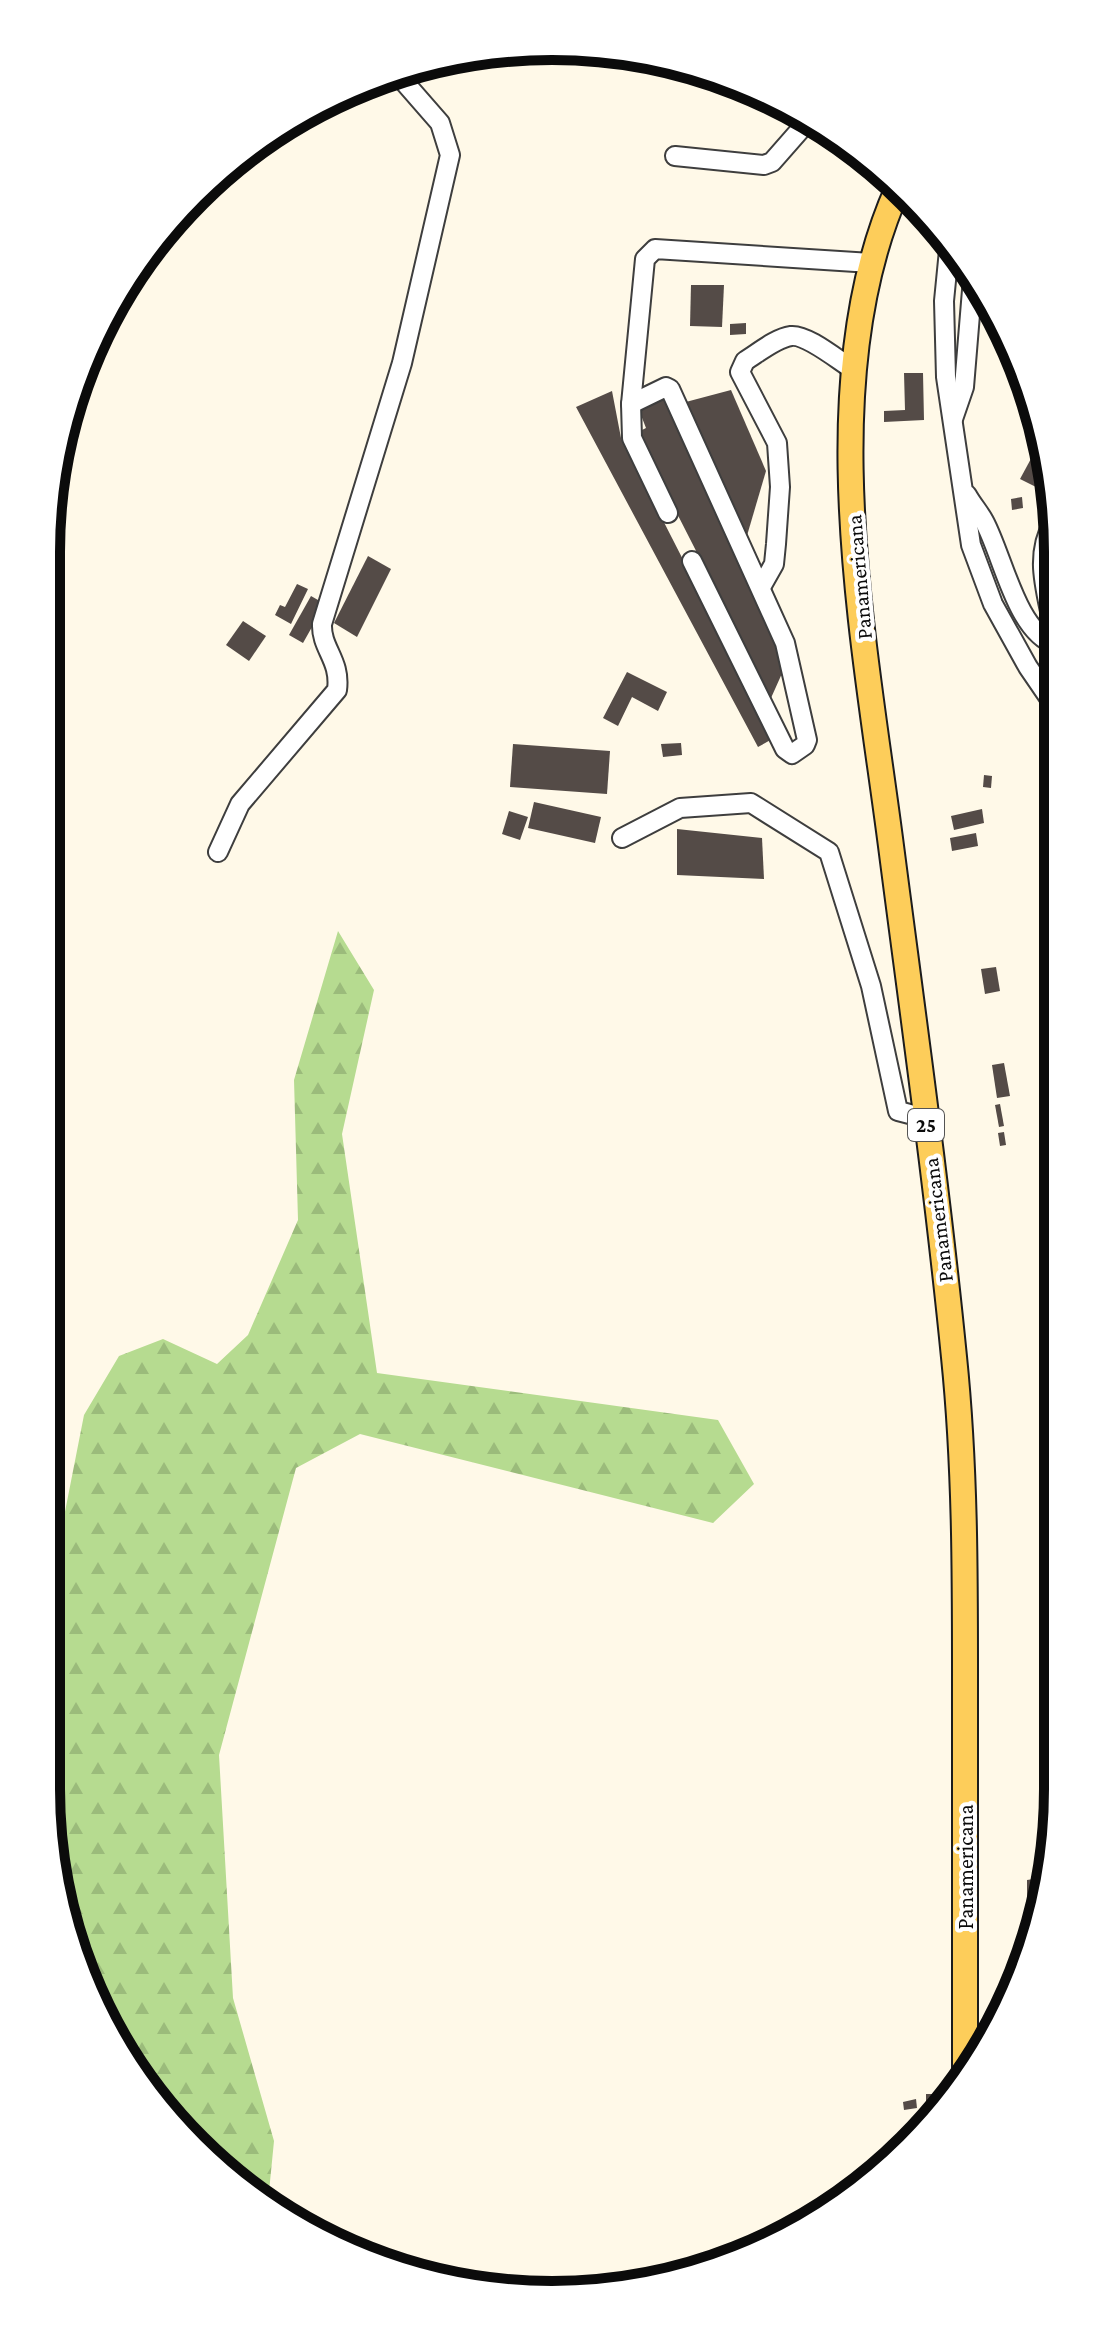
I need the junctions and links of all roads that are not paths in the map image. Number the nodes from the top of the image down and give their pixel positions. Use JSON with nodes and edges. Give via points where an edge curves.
{"nodes":[{"id":1,"x":405,"y":83,"type":"edge"},
{"id":2,"x":802,"y":128,"type":"edge"},
{"id":3,"x":675,"y":156,"type":"dead end"},
{"id":4,"x":893,"y":198,"type":"edge"},
{"id":5,"x":948,"y":261,"type":"edge"},
{"id":6,"x":871,"y":263,"type":"junction"},
{"id":7,"x":972,"y":296,"type":"edge"},
{"id":8,"x":854,"y":370,"type":"junction"},
{"id":9,"x":631,"y":404,"type":"junction"},
{"id":10,"x":952,"y":422,"type":"junction"},
{"id":11,"x":962,"y":488,"type":"junction"},
{"id":12,"x":668,"y":513,"type":"dead end"},
{"id":13,"x":1044,"y":542,"type":"edge"},
{"id":14,"x":692,"y":561,"type":"dead end"},
{"id":15,"x":1044,"y":572,"type":"edge"},
{"id":16,"x":761,"y":587,"type":"junction"},
{"id":17,"x":1044,"y":640,"type":"edge"},
{"id":18,"x":1044,"y":690,"type":"edge"},
{"id":19,"x":622,"y":838,"type":"dead end"},
{"id":20,"x":218,"y":852,"type":"dead end"},
{"id":21,"x":925,"y":1118,"type":"junction"},
{"id":22,"x":965,"y":2056,"type":"edge"}],
"edges":[{"from":1,"to":20,"type":"street","via":[[440,123],[450,155],[402,363],[322,624],[321,635],[339,674],[337,690],[240,804]]},
{"from":2,"to":3,"type":"street","via":[[764,165]]},
{"from":4,"to":6,"type":"main road","name":"Panamericana","number":"25"},
{"from":5,"to":10,"type":"street","via":[[944,301]]},
{"from":6,"to":8,"type":"main road","name":"Panamericana","number":"25"},
{"from":6,"to":9,"type":"street","via":[[651,251],[645,259]]},
{"from":7,"to":10,"type":"street","via":[[964,387]]},
{"from":8,"to":16,"type":"street","via":[[793,336],[741,367],[777,443],[780,487],[774,564]]},
{"from":8,"to":21,"type":"main road","name":"Panamericana","number":"25","via":[[850,480],[861,620]]},
{"from":9,"to":12,"type":"street","via":[[632,438]]},
{"from":9,"to":16,"type":"street","via":[[670,389]]},
{"from":10,"to":11,"type":"street"},
{"from":11,"to":17,"type":"street","via":[[984,522],[1027,623]]},
{"from":11,"to":18,"type":"street","via":[[971,545],[993,604]]},
{"from":13,"to":15,"type":"street"},
{"from":14,"to":16,"type":"street","via":[[792,754],[805,745],[806,733],[785,643]]},
{"from":19,"to":21,"type":"street","via":[[680,808],[751,803],[829,852],[871,986],[898,1111]]},
{"from":21,"to":22,"type":"main road","name":"Panamericana","number":"25","via":[[954,1359],[965,1546]]}]}
